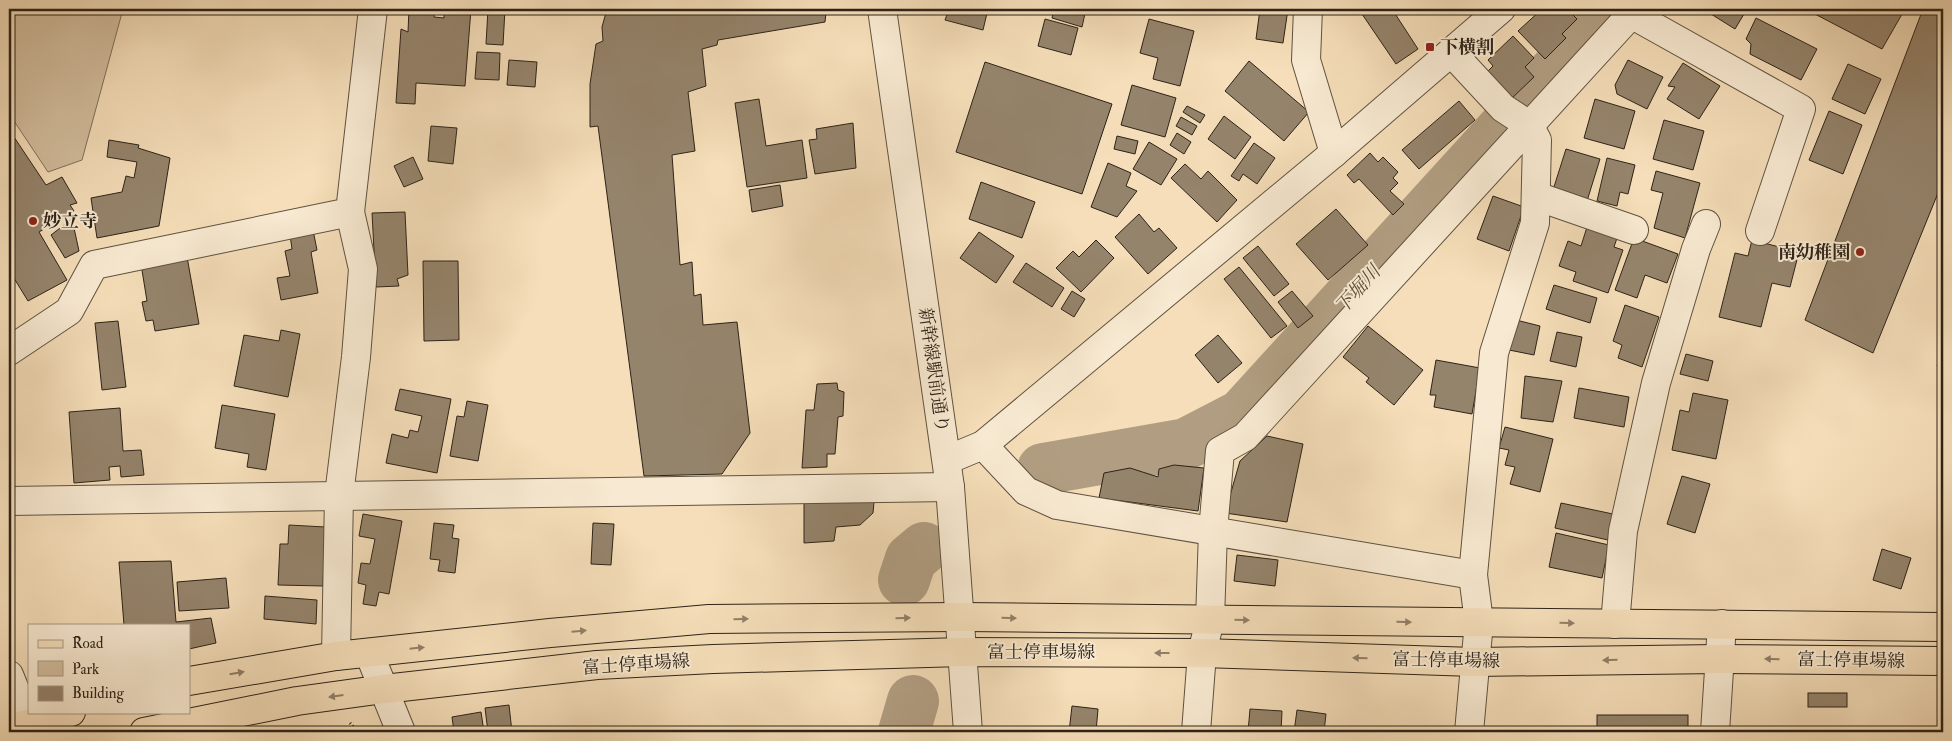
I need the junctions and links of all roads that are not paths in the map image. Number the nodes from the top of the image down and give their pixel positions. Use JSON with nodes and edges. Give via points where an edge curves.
{"nodes":[{"id":1,"x":373,"y":9,"type":"edge"},
{"id":2,"x":882,"y":9,"type":"edge"},
{"id":3,"x":1308,"y":9,"type":"edge"},
{"id":4,"x":1501,"y":9,"type":"edge"},
{"id":5,"x":1634,"y":11,"type":"edge"},
{"id":6,"x":1451,"y":52,"type":"junction"},
{"id":7,"x":1529,"y":125,"type":"junction"},
{"id":8,"x":1334,"y":153,"type":"junction"},
{"id":9,"x":1536,"y":196,"type":"junction"},
{"id":10,"x":350,"y":212,"type":"junction"},
{"id":11,"x":1706,"y":224,"type":"dead end"},
{"id":12,"x":1634,"y":230,"type":"dead end"},
{"id":13,"x":1760,"y":231,"type":"dead end"},
{"id":14,"x":9,"y":351,"type":"edge"},
{"id":15,"x":983,"y":445,"type":"junction"},
{"id":16,"x":947,"y":460,"type":"junction"},
{"id":17,"x":950,"y":486,"type":"junction"},
{"id":18,"x":339,"y":495,"type":"junction"},
{"id":19,"x":9,"y":501,"type":"edge"},
{"id":20,"x":1213,"y":531,"type":"junction"},
{"id":21,"x":1473,"y":575,"type":"junction"},
{"id":22,"x":961,"y":617,"type":"junction"},
{"id":23,"x":1210,"y":620,"type":"junction"},
{"id":24,"x":1479,"y":622,"type":"junction"},
{"id":25,"x":1615,"y":624,"type":"junction"},
{"id":26,"x":1722,"y":624,"type":"junction"},
{"id":27,"x":1943,"y":627,"type":"edge"},
{"id":28,"x":963,"y":652,"type":"junction"},
{"id":29,"x":368,"y":653,"type":"junction"},
{"id":30,"x":1202,"y":653,"type":"junction"},
{"id":31,"x":336,"y":656,"type":"junction"},
{"id":32,"x":1720,"y":659,"type":"junction"},
{"id":33,"x":1474,"y":662,"type":"junction"},
{"id":34,"x":1943,"y":662,"type":"edge"},
{"id":35,"x":9,"y":675,"type":"edge"},
{"id":36,"x":190,"y":681,"type":"edge"},
{"id":37,"x":384,"y":689,"type":"junction"},
{"id":38,"x":64,"y":714,"type":"edge"},
{"id":39,"x":19,"y":726,"type":"edge"},
{"id":40,"x":144,"y":732,"type":"edge"},
{"id":41,"x":402,"y":732,"type":"edge"},
{"id":42,"x":968,"y":732,"type":"edge"},
{"id":43,"x":1196,"y":732,"type":"edge"},
{"id":44,"x":1469,"y":732,"type":"edge"},
{"id":45,"x":1715,"y":732,"type":"edge"}],
"edges":[{"from":1,"to":10,"type":"street"},
{"from":2,"to":16,"type":"street","name":"新幹線駅前通り"},
{"from":3,"to":8,"type":"street","via":[[1306,60]]},
{"from":4,"to":6,"type":"street"},
{"from":5,"to":7,"type":"street"},
{"from":5,"to":13,"type":"street","via":[[1802,110]]},
{"from":6,"to":7,"type":"street","via":[[1503,108]]},
{"from":6,"to":8,"type":"street"},
{"from":7,"to":9,"type":"street","via":[[1538,140]]},
{"from":7,"to":20,"type":"street","via":[[1245,437],[1220,451]]},
{"from":8,"to":15,"type":"street"},
{"from":9,"to":12,"type":"street"},
{"from":9,"to":21,"type":"street","via":[[1535,223],[1494,354]]},
{"from":10,"to":14,"type":"street","via":[[94,266],[69,311]]},
{"from":10,"to":18,"type":"street","via":[[363,269]]},
{"from":11,"to":25,"type":"street","via":[[1656,383],[1623,531]]},
{"from":15,"to":16,"type":"street"},
{"from":15,"to":20,"type":"street","via":[[1026,491],[1057,505]]},
{"from":16,"to":17,"type":"street","name":"新幹線駅前通り"},
{"from":17,"to":18,"type":"street"},
{"from":17,"to":22,"type":"street","name":"新幹線駅前通り"},
{"from":18,"to":19,"type":"street"},
{"from":18,"to":31,"type":"street"},
{"from":20,"to":21,"type":"street"},
{"from":20,"to":23,"type":"street"},
{"from":21,"to":24,"type":"street"},
{"from":22,"to":23,"type":"main road","name":"富士停車場線","one_way":true},
{"from":22,"to":28,"type":"street","name":"新幹線駅前通り"},
{"from":29,"to":22,"type":"main road","name":"富士停車場線","one_way":true,"via":[[709,619]]},
{"from":23,"to":24,"type":"main road","name":"富士停車場線","one_way":true},
{"from":23,"to":30,"type":"street"},
{"from":24,"to":25,"type":"main road","name":"富士停車場線","one_way":true},
{"from":24,"to":33,"type":"street"},
{"from":25,"to":26,"type":"main road","name":"富士停車場線"},
{"from":26,"to":27,"type":"main road","name":"富士停車場線"},
{"from":26,"to":32,"type":"street"},
{"from":30,"to":28,"type":"main road","name":"富士停車場線","one_way":true},
{"from":28,"to":37,"type":"main road","name":"富士停車場線","via":[[597,665]]},
{"from":28,"to":42,"type":"street","name":"新幹線駅前通り"},
{"from":29,"to":31,"type":"main road","name":"富士停車場線"},
{"from":29,"to":37,"type":"street"},
{"from":33,"to":30,"type":"main road","name":"富士停車場線","one_way":true},
{"from":30,"to":43,"type":"street"},
{"from":36,"to":31,"type":"main road","name":"富士停車場線","one_way":true},
{"from":32,"to":33,"type":"main road","name":"富士停車場線","one_way":true},
{"from":34,"to":32,"type":"main road","name":"富士停車場線","one_way":true},
{"from":32,"to":45,"type":"street"},
{"from":33,"to":44,"type":"street"},
{"from":35,"to":39,"type":"street"},
{"from":37,"to":40,"type":"main road","name":"富士停車場線","one_way":true,"via":[[297,701]]},
{"from":37,"to":41,"type":"street"},
{"from":38,"to":39,"type":"main road"}]}
